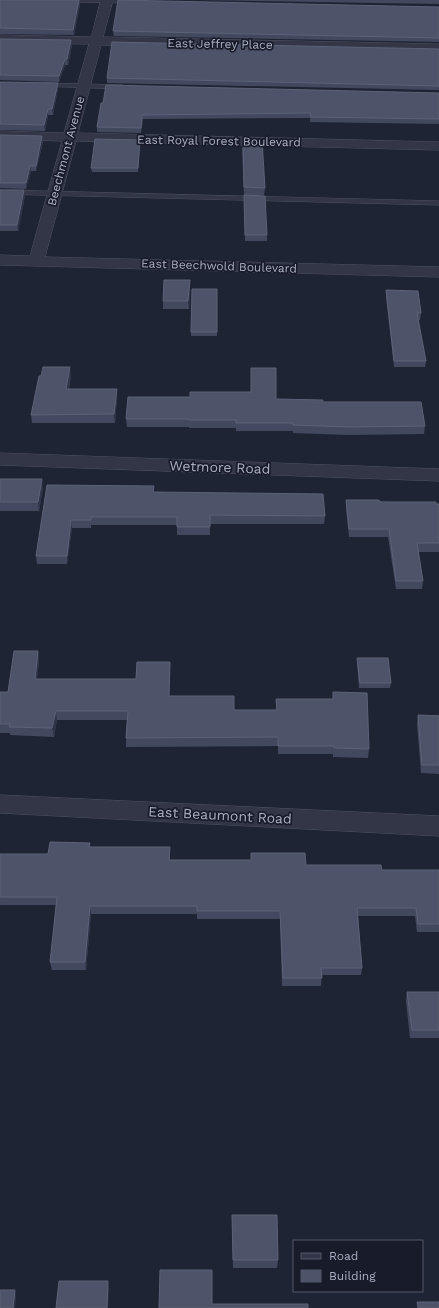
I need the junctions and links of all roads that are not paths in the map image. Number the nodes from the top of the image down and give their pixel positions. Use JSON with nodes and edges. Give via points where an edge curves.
{"nodes":[{"id":1,"x":72,"y":0,"type":"edge"},
{"id":2,"x":107,"y":0,"type":"edge"},
{"id":3,"x":139,"y":1,"type":"edge"},
{"id":4,"x":0,"y":39,"type":"edge"},
{"id":5,"x":96,"y":41,"type":"junction"},
{"id":6,"x":439,"y":48,"type":"edge"},
{"id":7,"x":30,"y":85,"type":"edge"},
{"id":8,"x":84,"y":86,"type":"junction"},
{"id":9,"x":131,"y":87,"type":"edge"},
{"id":10,"x":0,"y":135,"type":"edge"},
{"id":11,"x":70,"y":137,"type":"junction"},
{"id":12,"x":439,"y":146,"type":"edge"},
{"id":13,"x":0,"y":192,"type":"edge"},
{"id":14,"x":54,"y":194,"type":"junction"},
{"id":15,"x":439,"y":203,"type":"edge"},
{"id":16,"x":0,"y":260,"type":"edge"},
{"id":17,"x":36,"y":261,"type":"junction"},
{"id":18,"x":439,"y":272,"type":"edge"},
{"id":19,"x":0,"y":459,"type":"edge"},
{"id":20,"x":439,"y":475,"type":"edge"},
{"id":21,"x":0,"y":804,"type":"edge"},
{"id":22,"x":439,"y":826,"type":"edge"}],
"edges":[{"from":1,"to":2,"type":"lane"},
{"from":2,"to":3,"type":"lane"},
{"from":2,"to":5,"type":"street","name":"Beechmont Avenue"},
{"from":4,"to":5,"type":"street","name":"East Jeffrey Place"},
{"from":5,"to":6,"type":"street","name":"East Jeffrey Place"},
{"from":5,"to":8,"type":"street","name":"Beechmont Avenue"},
{"from":7,"to":8,"type":"lane"},
{"from":8,"to":9,"type":"lane"},
{"from":8,"to":11,"type":"street","name":"Beechmont Avenue"},
{"from":10,"to":11,"type":"street","name":"East Royal Forest Boulevard"},
{"from":11,"to":12,"type":"street","name":"East Royal Forest Boulevard"},
{"from":11,"to":14,"type":"street","name":"Beechmont Avenue"},
{"from":13,"to":14,"type":"lane"},
{"from":14,"to":15,"type":"lane"},
{"from":14,"to":17,"type":"street","name":"Beechmont Avenue"},
{"from":16,"to":17,"type":"street","name":"East Beechwold Boulevard"},
{"from":17,"to":18,"type":"street","name":"East Beechwold Boulevard"},
{"from":19,"to":20,"type":"street","name":"Wetmore Road"},
{"from":21,"to":22,"type":"street","name":"East Beaumont Road"}]}
